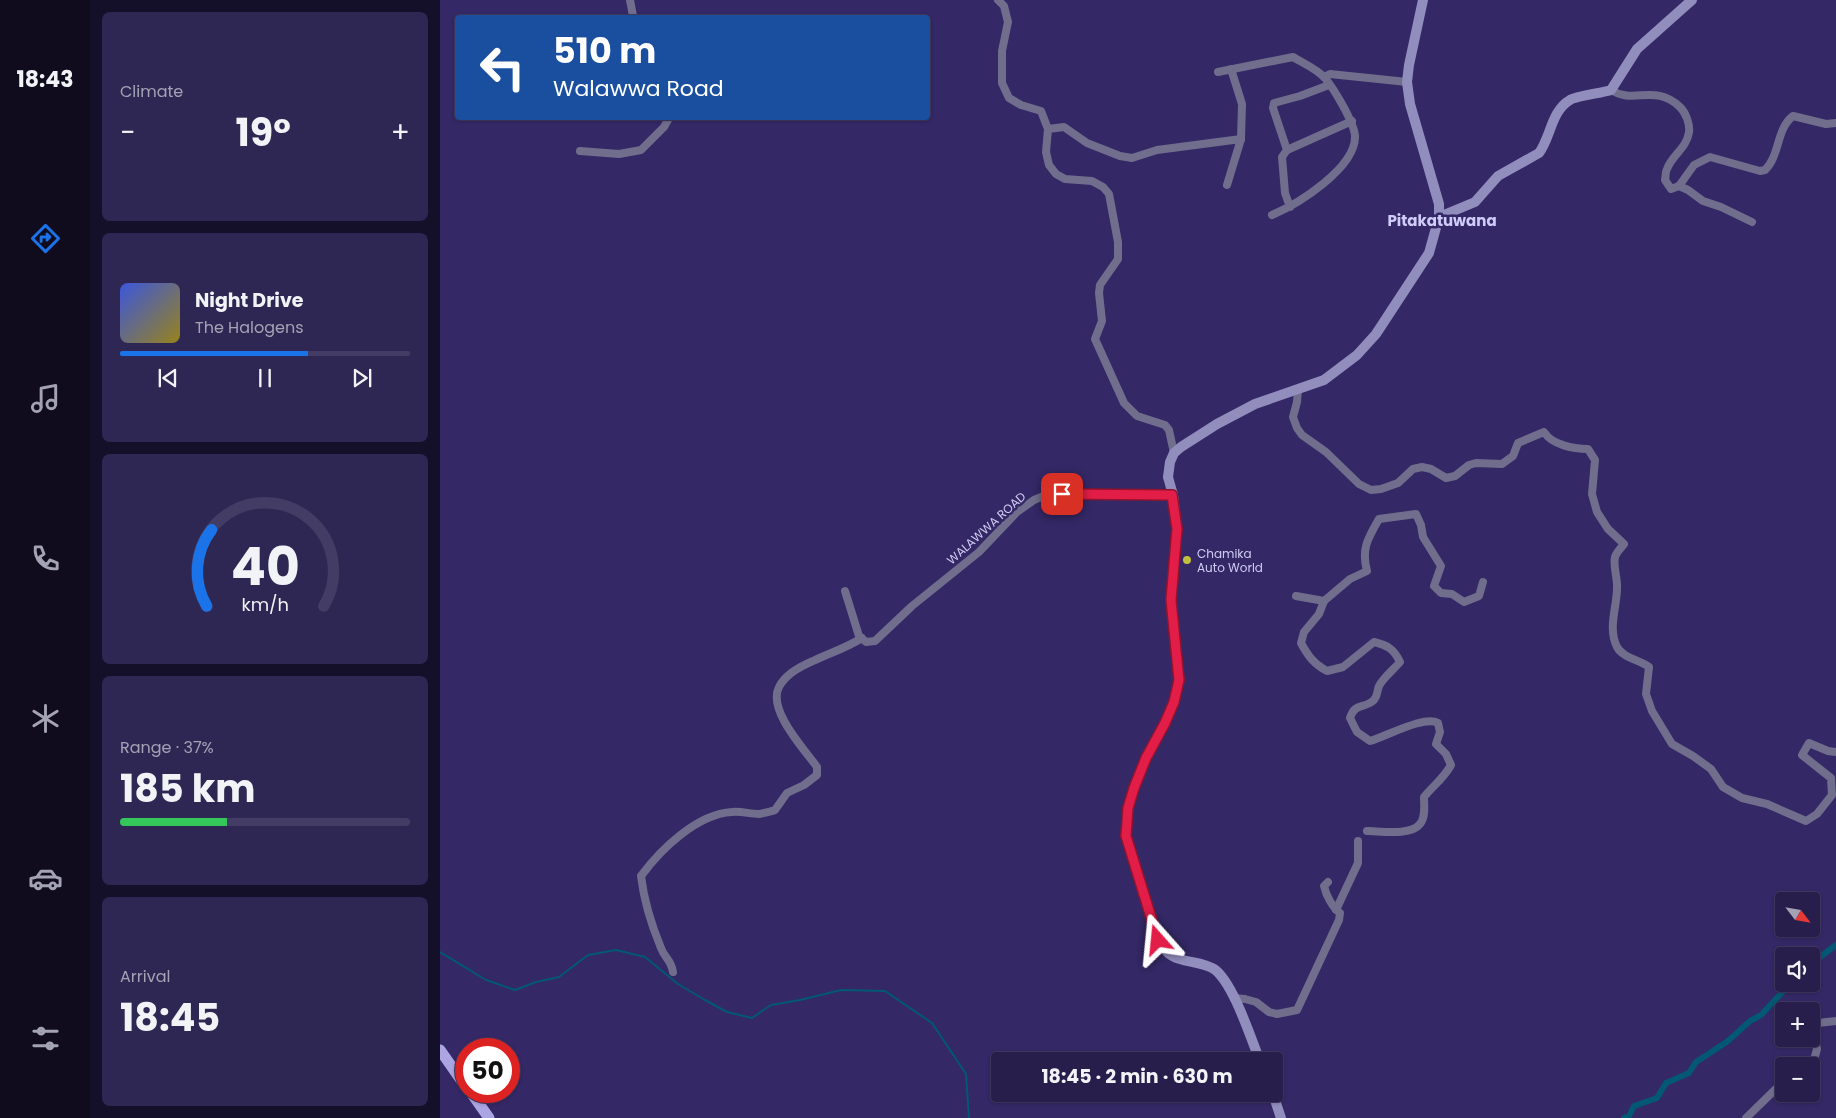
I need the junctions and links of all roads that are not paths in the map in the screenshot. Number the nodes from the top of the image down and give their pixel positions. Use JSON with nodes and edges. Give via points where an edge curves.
{"nodes":[{"id":1,"x":630,"y":0,"type":"edge"},
{"id":2,"x":998,"y":0,"type":"edge"},
{"id":3,"x":1423,"y":0,"type":"edge"},
{"id":4,"x":1692,"y":0,"type":"edge"},
{"id":5,"x":634,"y":15,"type":"edge"},
{"id":6,"x":1231,"y":69,"type":"junction"},
{"id":7,"x":1218,"y":72,"type":"dead end"},
{"id":8,"x":1324,"y":77,"type":"junction"},
{"id":9,"x":1407,"y":82,"type":"junction"},
{"id":10,"x":1329,"y":85,"type":"junction"},
{"id":11,"x":1611,"y":90,"type":"junction"},
{"id":12,"x":668,"y":120,"type":"edge"},
{"id":13,"x":1352,"y":121,"type":"junction"},
{"id":14,"x":1836,"y":123,"type":"edge"},
{"id":15,"x":1048,"y":129,"type":"junction"},
{"id":16,"x":1241,"y":139,"type":"junction"},
{"id":17,"x":1287,"y":150,"type":"junction"},
{"id":18,"x":580,"y":151,"type":"dead end"},
{"id":19,"x":1228,"y":185,"type":"dead end"},
{"id":20,"x":1679,"y":186,"type":"junction"},
{"id":21,"x":1290,"y":207,"type":"junction"},
{"id":22,"x":1272,"y":215,"type":"dead end"},
{"id":23,"x":1439,"y":217,"type":"junction"},
{"id":24,"x":1752,"y":222,"type":"dead end"},
{"id":25,"x":1298,"y":389,"type":"junction"},
{"id":26,"x":1174,"y":454,"type":"junction"},
{"id":27,"x":1172,"y":495,"type":"junction"},
{"id":28,"x":1483,"y":582,"type":"dead end"},
{"id":29,"x":845,"y":591,"type":"dead end"},
{"id":30,"x":1296,"y":596,"type":"dead end"},
{"id":31,"x":1324,"y":601,"type":"junction"},
{"id":32,"x":862,"y":638,"type":"junction"},
{"id":33,"x":1836,"y":752,"type":"edge"},
{"id":34,"x":1367,"y":830,"type":"dead end"},
{"id":35,"x":1358,"y":841,"type":"dead end"},
{"id":36,"x":1328,"y":882,"type":"dead end"},
{"id":37,"x":1336,"y":910,"type":"junction"},
{"id":38,"x":673,"y":972,"type":"dead end"},
{"id":39,"x":1234,"y":998,"type":"junction"},
{"id":40,"x":1836,"y":1021,"type":"edge"},
{"id":41,"x":440,"y":1050,"type":"edge"},
{"id":42,"x":1256,"y":1052,"type":"edge"},
{"id":43,"x":1815,"y":1057,"type":"edge"},
{"id":44,"x":455,"y":1071,"type":"edge"},
{"id":45,"x":1775,"y":1090,"type":"edge"},
{"id":46,"x":1276,"y":1102,"type":"edge"},
{"id":47,"x":478,"y":1103,"type":"edge"},
{"id":48,"x":489,"y":1118,"type":"edge"},
{"id":49,"x":1281,"y":1118,"type":"edge"},
{"id":50,"x":1746,"y":1118,"type":"edge"}],
"edges":[{"from":1,"to":5,"type":"street"},
{"from":2,"to":15,"type":"street","via":[[1004,6],[1008,22],[1002,51],[1002,83],[1009,98],[1042,111]]},
{"from":3,"to":9,"type":"main road"},
{"from":4,"to":11,"type":"main road","via":[[1637,49]]},
{"from":6,"to":7,"type":"street"},
{"from":6,"to":8,"type":"street","via":[[1293,57]]},
{"from":6,"to":16,"type":"street","via":[[1242,104]]},
{"from":8,"to":9,"type":"street","via":[[1330,74]]},
{"from":8,"to":10,"type":"street"},
{"from":9,"to":23,"type":"main road","via":[[1410,104],[1439,204]]},
{"from":10,"to":13,"type":"street"},
{"from":10,"to":17,"type":"street","via":[[1274,103]]},
{"from":11,"to":20,"type":"street","via":[[1617,94],[1660,95],[1672,99],[1684,111],[1688,134],[1668,167],[1665,180],[1671,189]]},
{"from":11,"to":23,"type":"main road","via":[[1570,99],[1556,115],[1539,153],[1498,176],[1475,202]]},
{"from":12,"to":18,"type":"street","via":[[641,150],[619,154]]},
{"from":13,"to":17,"type":"street"},
{"from":13,"to":21,"type":"street","via":[[1355,137],[1340,168],[1319,188]]},
{"from":14,"to":20,"type":"street","via":[[1826,124],[1793,116],[1765,170],[1710,157],[1694,165]]},
{"from":15,"to":16,"type":"street","via":[[1064,127],[1088,143],[1132,158],[1157,150]]},
{"from":15,"to":26,"type":"street","via":[[1048,165],[1056,174],[1065,179],[1092,181],[1109,194],[1118,259],[1100,285],[1102,321],[1095,338],[1124,403],[1137,416],[1165,425]]},
{"from":16,"to":19,"type":"street"},
{"from":17,"to":21,"type":"street","via":[[1282,157]]},
{"from":20,"to":24,"type":"street","via":[[1703,201]]},
{"from":21,"to":22,"type":"street"},
{"from":23,"to":25,"type":"main road","via":[[1429,254],[1376,334],[1339,370],[1324,380]]},
{"from":25,"to":26,"type":"main road","via":[[1255,404],[1217,424]]},
{"from":25,"to":33,"type":"street","via":[[1293,417],[1297,428],[1359,484],[1371,490],[1398,484],[1413,469],[1422,467],[1446,478],[1456,476],[1476,463],[1502,464],[1513,456],[1518,443],[1544,432],[1547,437],[1572,449],[1588,450],[1595,460],[1592,494],[1597,512],[1608,529],[1624,544],[1615,558],[1617,587],[1613,616],[1617,648],[1649,667],[1646,694],[1652,711],[1672,744],[1693,756],[1711,770],[1723,787],[1742,798],[1767,804],[1806,821],[1817,814],[1832,795],[1831,778],[1802,755],[1809,743]]},
{"from":26,"to":27,"type":"main road","via":[[1168,477]]},
{"from":27,"to":32,"type":"street","name":"WALAWWA ROAD","via":[[1078,493],[1046,495],[1034,500],[876,641],[866,642]]},
{"from":27,"to":39,"type":"main road","via":[[1177,529],[1171,600],[1179,680],[1174,702],[1134,788],[1128,808],[1126,836],[1158,940],[1178,958],[1214,969],[1224,979]]},
{"from":28,"to":31,"type":"street","via":[[1479,596],[1464,602],[1452,594],[1441,593],[1434,586],[1441,566],[1423,537],[1416,514],[1380,519],[1367,539],[1364,559],[1367,571],[1350,579]]},
{"from":29,"to":32,"type":"street"},
{"from":30,"to":31,"type":"street"},
{"from":31,"to":34,"type":"street","via":[[1319,614],[1304,632],[1301,643],[1316,665],[1326,672],[1343,667],[1374,642],[1386,644],[1400,662],[1379,686],[1372,702],[1353,711],[1350,718],[1357,732],[1370,741],[1419,722],[1433,720],[1438,723],[1440,732],[1436,744],[1451,765],[1445,776],[1424,797],[1420,824],[1402,832]]},
{"from":32,"to":38,"type":"street","via":[[812,661],[779,687],[777,701],[783,720],[818,767],[817,775],[787,792],[775,810],[759,814],[731,812],[708,818],[675,838],[641,876],[651,923],[663,953],[672,962]]},
{"from":35,"to":37,"type":"street","via":[[1358,863]]},
{"from":36,"to":37,"type":"street","via":[[1324,886]]},
{"from":37,"to":39,"type":"street","via":[[1340,913],[1339,920],[1297,1010],[1277,1014],[1256,1002]]},
{"from":39,"to":42,"type":"main road"},
{"from":40,"to":43,"type":"street","via":[[1818,1024],[1813,1029],[1818,1049]]},
{"from":41,"to":44,"type":"main road"},
{"from":45,"to":50,"type":"street"},
{"from":46,"to":49,"type":"main road"},
{"from":47,"to":48,"type":"main road"}]}
